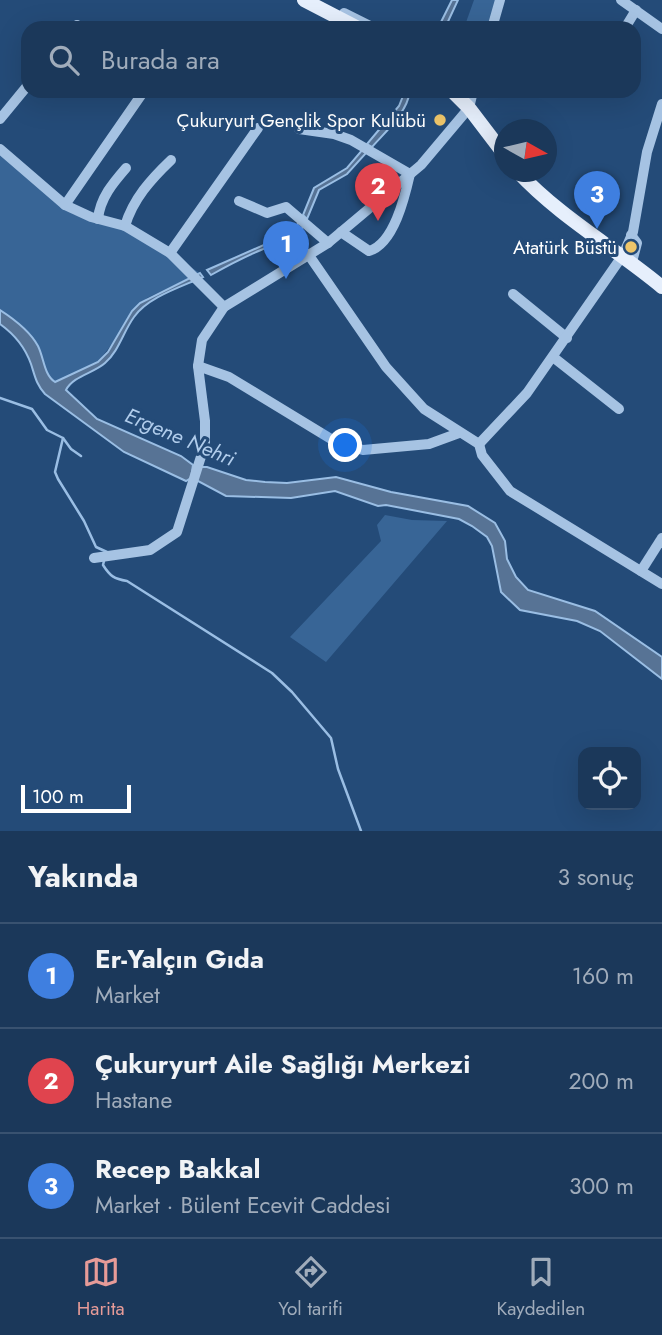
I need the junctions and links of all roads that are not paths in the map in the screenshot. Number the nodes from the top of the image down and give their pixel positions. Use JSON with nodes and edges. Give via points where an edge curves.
{"nodes":[{"id":1,"x":305,"y":0,"type":"edge"},
{"id":2,"x":500,"y":0,"type":"edge"},
{"id":3,"x":621,"y":0,"type":"edge"},
{"id":4,"x":636,"y":10,"type":"junction"},
{"id":5,"x":327,"y":12,"type":"junction"},
{"id":6,"x":344,"y":21,"type":"edge"},
{"id":7,"x":360,"y":21,"type":"edge"},
{"id":8,"x":494,"y":21,"type":"edge"},
{"id":9,"x":629,"y":21,"type":"edge"},
{"id":10,"x":662,"y":29,"type":"edge"},
{"id":11,"x":21,"y":94,"type":"edge"},
{"id":12,"x":139,"y":98,"type":"edge"},
{"id":13,"x":465,"y":98,"type":"edge"},
{"id":14,"x":662,"y":104,"type":"edge"},
{"id":15,"x":469,"y":108,"type":"junction"},
{"id":16,"x":0,"y":119,"type":"edge"},
{"id":17,"x":258,"y":128,"type":"dead end"},
{"id":18,"x":299,"y":129,"type":"dead end"},
{"id":19,"x":658,"y":136,"type":"edge"},
{"id":20,"x":494,"y":140,"type":"edge"},
{"id":21,"x":0,"y":149,"type":"edge"},
{"id":22,"x":171,"y":160,"type":"dead end"},
{"id":23,"x":126,"y":168,"type":"dead end"},
{"id":24,"x":410,"y":174,"type":"junction"},
{"id":25,"x":529,"y":182,"type":"edge"},
{"id":26,"x":239,"y":201,"type":"dead end"},
{"id":27,"x":65,"y":205,"type":"junction"},
{"id":28,"x":98,"y":219,"type":"junction"},
{"id":29,"x":125,"y":226,"type":"junction"},
{"id":30,"x":341,"y":232,"type":"junction"},
{"id":31,"x":328,"y":243,"type":"junction"},
{"id":32,"x":170,"y":253,"type":"junction"},
{"id":33,"x":308,"y":254,"type":"junction"},
{"id":34,"x":628,"y":259,"type":"junction"},
{"id":35,"x":662,"y":287,"type":"edge"},
{"id":36,"x":513,"y":294,"type":"dead end"},
{"id":37,"x":225,"y":307,"type":"junction"},
{"id":38,"x":567,"y":338,"type":"junction"},
{"id":39,"x":553,"y":357,"type":"junction"},
{"id":40,"x":198,"y":366,"type":"junction"},
{"id":41,"x":619,"y":409,"type":"dead end"},
{"id":42,"x":459,"y":433,"type":"junction"},
{"id":43,"x":479,"y":444,"type":"junction"},
{"id":44,"x":662,"y":538,"type":"edge"},
{"id":45,"x":94,"y":558,"type":"dead end"},
{"id":46,"x":641,"y":571,"type":"junction"},
{"id":47,"x":662,"y":584,"type":"edge"}],
"edges":[{"from":1,"to":5,"type":"main road"},
{"from":2,"to":8,"type":"street"},
{"from":3,"to":4,"type":"street"},
{"from":4,"to":9,"type":"street"},
{"from":4,"to":10,"type":"street"},
{"from":5,"to":6,"type":"main road"},
{"from":5,"to":7,"type":"street","via":[[342,12]]},
{"from":11,"to":16,"type":"street"},
{"from":12,"to":27,"type":"street"},
{"from":13,"to":15,"type":"main road"},
{"from":14,"to":19,"type":"street"},
{"from":15,"to":20,"type":"main road"},
{"from":15,"to":24,"type":"street"},
{"from":17,"to":32,"type":"street"},
{"from":18,"to":24,"type":"street","via":[[334,134]]},
{"from":19,"to":34,"type":"street","via":[[647,152]]},
{"from":21,"to":27,"type":"street"},
{"from":22,"to":29,"type":"street","via":[[148,182]]},
{"from":23,"to":28,"type":"street","via":[[99,206]]},
{"from":24,"to":30,"type":"street"},
{"from":24,"to":30,"type":"street","via":[[394,225],[376,249],[369,250]]},
{"from":25,"to":34,"type":"main road","via":[[572,220]]},
{"from":26,"to":31,"type":"street","via":[[267,213],[286,207]]},
{"from":27,"to":28,"type":"street"},
{"from":28,"to":29,"type":"street"},
{"from":29,"to":32,"type":"street"},
{"from":30,"to":31,"type":"street"},
{"from":31,"to":33,"type":"street"},
{"from":32,"to":37,"type":"street"},
{"from":33,"to":37,"type":"street"},
{"from":33,"to":42,"type":"street","via":[[386,367],[424,409]]},
{"from":34,"to":35,"type":"main road"},
{"from":34,"to":38,"type":"street"},
{"from":36,"to":38,"type":"street"},
{"from":37,"to":40,"type":"street","via":[[202,340]]},
{"from":38,"to":39,"type":"street"},
{"from":39,"to":41,"type":"street"},
{"from":39,"to":43,"type":"street","via":[[527,393]]},
{"from":40,"to":42,"type":"street","via":[[229,377],[336,442],[363,450],[429,444]]},
{"from":40,"to":45,"type":"street","via":[[205,444],[177,531],[150,550]]},
{"from":42,"to":43,"type":"street"},
{"from":43,"to":46,"type":"street","via":[[482,455],[510,491]]},
{"from":44,"to":46,"type":"street"},
{"from":46,"to":47,"type":"street"}]}
